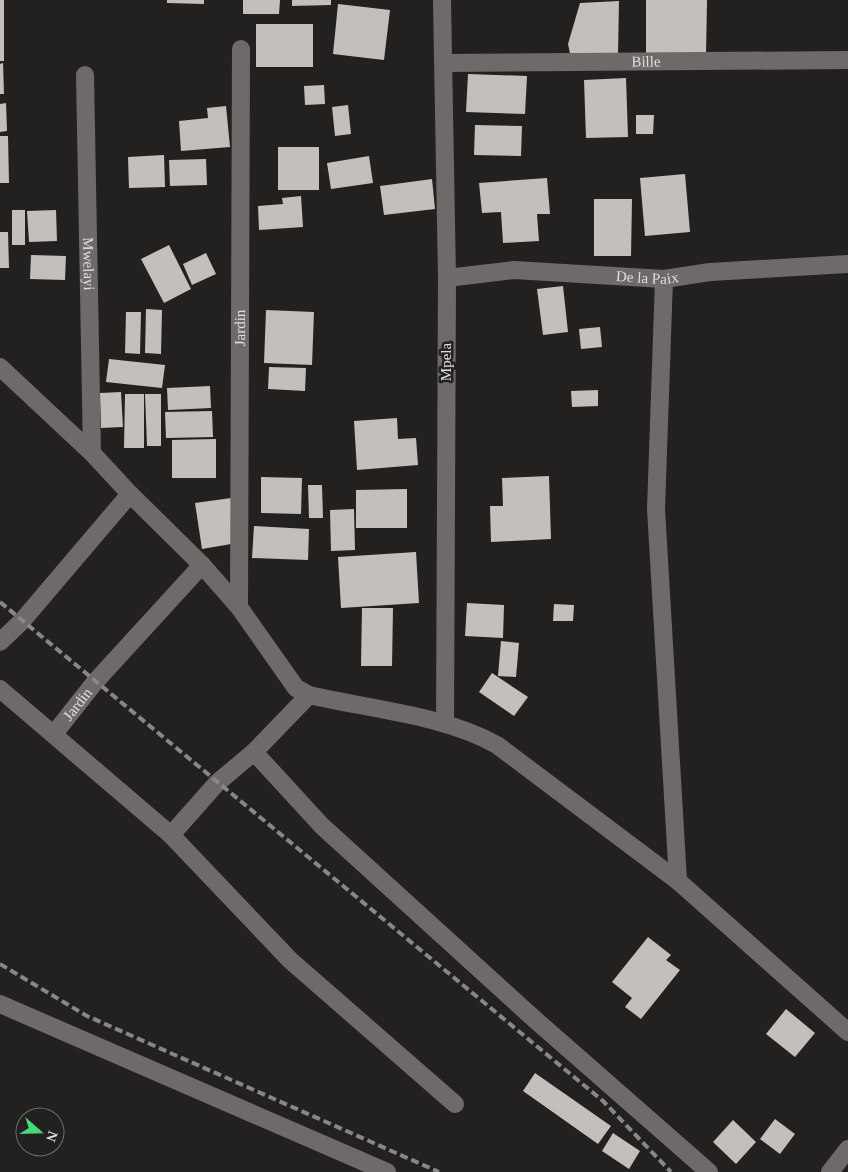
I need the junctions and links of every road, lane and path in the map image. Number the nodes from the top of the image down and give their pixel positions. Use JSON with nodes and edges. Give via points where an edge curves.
{"nodes":[{"id":1,"x":442,"y":0,"type":"edge"},
{"id":2,"x":241,"y":49,"type":"dead end"},
{"id":3,"x":848,"y":60,"type":"edge"},
{"id":4,"x":444,"y":63,"type":"junction"},
{"id":5,"x":85,"y":75,"type":"dead end"},
{"id":6,"x":848,"y":264,"type":"edge"},
{"id":7,"x":447,"y":278,"type":"junction"},
{"id":8,"x":664,"y":279,"type":"junction"},
{"id":9,"x":0,"y":367,"type":"edge"},
{"id":10,"x":92,"y":453,"type":"junction"},
{"id":11,"x":130,"y":494,"type":"junction"},
{"id":12,"x":202,"y":565,"type":"junction"},
{"id":13,"x":239,"y":607,"type":"junction"},
{"id":14,"x":0,"y":642,"type":"edge"},
{"id":15,"x":0,"y":689,"type":"edge"},
{"id":16,"x":309,"y":695,"type":"junction"},
{"id":17,"x":445,"y":724,"type":"junction"},
{"id":18,"x":54,"y":734,"type":"junction"},
{"id":19,"x":254,"y":752,"type":"junction"},
{"id":20,"x":171,"y":835,"type":"junction"},
{"id":21,"x":678,"y":881,"type":"junction"},
{"id":22,"x":0,"y":1004,"type":"edge"},
{"id":23,"x":848,"y":1032,"type":"edge"},
{"id":24,"x":454,"y":1104,"type":"dead end"},
{"id":25,"x":848,"y":1149,"type":"edge"},
{"id":26,"x":386,"y":1172,"type":"edge"},
{"id":27,"x":709,"y":1172,"type":"edge"},
{"id":28,"x":830,"y":1172,"type":"edge"}],
"edges":[{"from":1,"to":4,"type":"street","name":"Mpela"},
{"from":2,"to":13,"type":"street","name":"Jardin"},
{"from":3,"to":4,"type":"street","name":"Bille"},
{"from":4,"to":7,"type":"street","name":"Mpela"},
{"from":5,"to":10,"type":"street","name":"Mwelayi"},
{"from":6,"to":8,"type":"street","name":"De la Paix","via":[[710,272]]},
{"from":7,"to":8,"type":"street","name":"De la Paix","via":[[514,270]]},
{"from":7,"to":17,"type":"street","name":"Mpela"},
{"from":8,"to":21,"type":"street","via":[[656,510]]},
{"from":9,"to":10,"type":"street"},
{"from":10,"to":11,"type":"street"},
{"from":11,"to":12,"type":"street"},
{"from":11,"to":14,"type":"street","via":[[22,621]]},
{"from":12,"to":13,"type":"street"},
{"from":12,"to":18,"type":"street","name":"Jardin","via":[[95,682]]},
{"from":13,"to":16,"type":"street","via":[[296,688]]},
{"from":15,"to":18,"type":"street"},
{"from":16,"to":17,"type":"street"},
{"from":16,"to":19,"type":"street"},
{"from":17,"to":21,"type":"street","via":[[476,734],[496,745]]},
{"from":18,"to":20,"type":"street"},
{"from":19,"to":20,"type":"street","via":[[217,783]]},
{"from":19,"to":27,"type":"street","via":[[322,826]]},
{"from":20,"to":24,"type":"street","via":[[290,960]]},
{"from":21,"to":23,"type":"street"},
{"from":22,"to":26,"type":"street"},
{"from":25,"to":28,"type":"street"}]}
